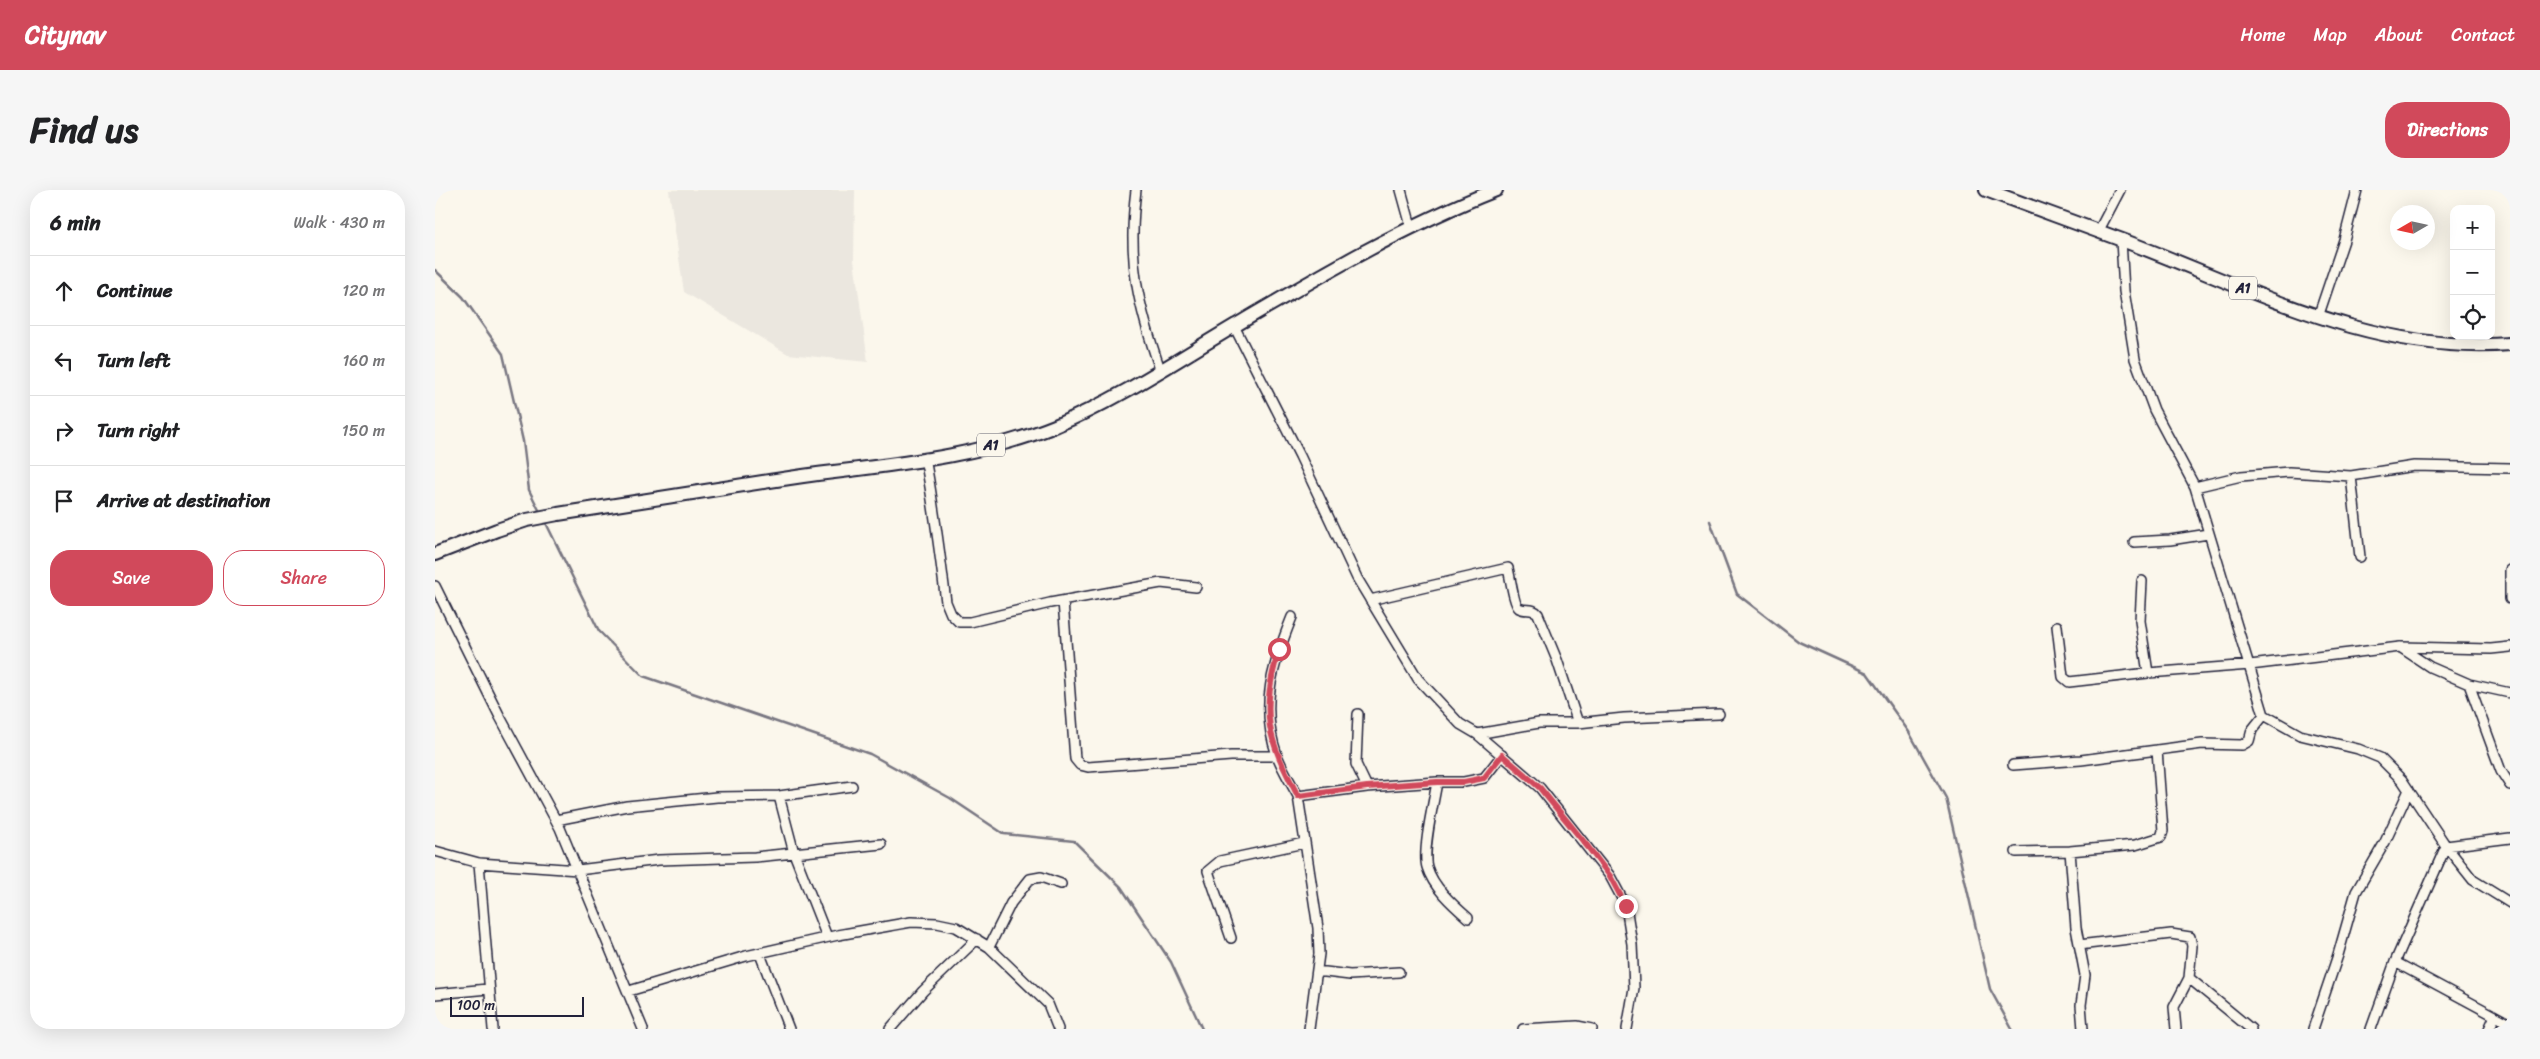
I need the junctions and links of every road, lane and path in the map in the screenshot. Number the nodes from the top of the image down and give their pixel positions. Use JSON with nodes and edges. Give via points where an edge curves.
{"nodes":[{"id":1,"x":1136,"y":190,"type":"edge"},
{"id":2,"x":1401,"y":190,"type":"edge"},
{"id":3,"x":1496,"y":190,"type":"edge"},
{"id":4,"x":1986,"y":190,"type":"edge"},
{"id":5,"x":2120,"y":190,"type":"edge"},
{"id":6,"x":2357,"y":190,"type":"edge"},
{"id":7,"x":1411,"y":226,"type":"junction"},
{"id":8,"x":2098,"y":232,"type":"junction"},
{"id":9,"x":2121,"y":240,"type":"junction"},
{"id":10,"x":2318,"y":316,"type":"junction"},
{"id":11,"x":1234,"y":326,"type":"junction"},
{"id":12,"x":2510,"y":344,"type":"edge"},
{"id":13,"x":1161,"y":372,"type":"junction"},
{"id":14,"x":925,"y":458,"type":"junction"},
{"id":15,"x":2510,"y":468,"type":"edge"},
{"id":16,"x":2351,"y":476,"type":"junction"},
{"id":17,"x":2195,"y":487,"type":"junction"},
{"id":18,"x":2208,"y":534,"type":"junction"},
{"id":19,"x":2134,"y":542,"type":"dead end"},
{"id":20,"x":435,"y":554,"type":"edge"},
{"id":21,"x":2360,"y":557,"type":"dead end"},
{"id":22,"x":2510,"y":570,"type":"edge"},
{"id":23,"x":2142,"y":581,"type":"dead end"},
{"id":24,"x":435,"y":586,"type":"edge"},
{"id":25,"x":1196,"y":587,"type":"dead end"},
{"id":26,"x":2510,"y":599,"type":"edge"},
{"id":27,"x":1370,"y":600,"type":"junction"},
{"id":28,"x":1063,"y":601,"type":"junction"},
{"id":29,"x":1292,"y":617,"type":"dead end"},
{"id":30,"x":2057,"y":626,"type":"dead end"},
{"id":31,"x":2400,"y":647,"type":"junction"},
{"id":32,"x":2510,"y":647,"type":"edge"},
{"id":33,"x":2250,"y":665,"type":"junction"},
{"id":34,"x":2147,"y":673,"type":"junction"},
{"id":35,"x":2469,"y":684,"type":"junction"},
{"id":36,"x":2510,"y":693,"type":"edge"},
{"id":37,"x":1358,"y":714,"type":"dead end"},
{"id":38,"x":1719,"y":714,"type":"dead end"},
{"id":39,"x":2264,"y":715,"type":"junction"},
{"id":40,"x":1578,"y":723,"type":"junction"},
{"id":41,"x":1477,"y":734,"type":"junction"},
{"id":42,"x":2157,"y":750,"type":"junction"},
{"id":43,"x":1502,"y":755,"type":"junction"},
{"id":44,"x":1277,"y":756,"type":"junction"},
{"id":45,"x":2013,"y":765,"type":"dead end"},
{"id":46,"x":1437,"y":782,"type":"junction"},
{"id":47,"x":2510,"y":785,"type":"edge"},
{"id":48,"x":852,"y":786,"type":"dead end"},
{"id":49,"x":1367,"y":787,"type":"junction"},
{"id":50,"x":2409,"y":790,"type":"junction"},
{"id":51,"x":779,"y":796,"type":"junction"},
{"id":52,"x":1298,"y":796,"type":"junction"},
{"id":53,"x":556,"y":820,"type":"junction"},
{"id":54,"x":2510,"y":838,"type":"edge"},
{"id":55,"x":1304,"y":843,"type":"junction"},
{"id":56,"x":881,"y":844,"type":"dead end"},
{"id":57,"x":2446,"y":846,"type":"junction"},
{"id":58,"x":435,"y":851,"type":"edge"},
{"id":59,"x":2071,"y":851,"type":"junction"},
{"id":60,"x":2016,"y":852,"type":"dead end"},
{"id":61,"x":794,"y":853,"type":"junction"},
{"id":62,"x":479,"y":863,"type":"junction"},
{"id":63,"x":578,"y":870,"type":"junction"},
{"id":64,"x":1061,"y":884,"type":"dead end"},
{"id":65,"x":2510,"y":903,"type":"edge"},
{"id":66,"x":1468,"y":918,"type":"dead end"},
{"id":67,"x":827,"y":937,"type":"junction"},
{"id":68,"x":1231,"y":938,"type":"dead end"},
{"id":69,"x":977,"y":940,"type":"junction"},
{"id":70,"x":2079,"y":945,"type":"junction"},
{"id":71,"x":989,"y":947,"type":"junction"},
{"id":72,"x":760,"y":954,"type":"junction"},
{"id":73,"x":2395,"y":962,"type":"junction"},
{"id":74,"x":1317,"y":971,"type":"junction"},
{"id":75,"x":1399,"y":972,"type":"dead end"},
{"id":76,"x":2189,"y":978,"type":"junction"},
{"id":77,"x":488,"y":989,"type":"junction"},
{"id":78,"x":629,"y":991,"type":"junction"},
{"id":79,"x":435,"y":994,"type":"edge"},
{"id":80,"x":2495,"y":1016,"type":"junction"},
{"id":81,"x":2510,"y":1024,"type":"edge"},
{"id":82,"x":493,"y":1029,"type":"edge"},
{"id":83,"x":643,"y":1029,"type":"edge"},
{"id":84,"x":789,"y":1029,"type":"edge"},
{"id":85,"x":890,"y":1029,"type":"edge"},
{"id":86,"x":1058,"y":1029,"type":"edge"},
{"id":87,"x":1309,"y":1029,"type":"edge"},
{"id":88,"x":1523,"y":1029,"type":"edge"},
{"id":89,"x":1592,"y":1029,"type":"edge"},
{"id":90,"x":1627,"y":1029,"type":"edge"},
{"id":91,"x":2083,"y":1029,"type":"edge"},
{"id":92,"x":2176,"y":1029,"type":"edge"},
{"id":93,"x":2251,"y":1029,"type":"edge"},
{"id":94,"x":2313,"y":1029,"type":"edge"},
{"id":95,"x":2371,"y":1029,"type":"edge"},
{"id":96,"x":2489,"y":1029,"type":"edge"}],
"edges":[{"from":1,"to":13,"type":"street","via":[[1133,260],[1138,299]]},
{"from":2,"to":7,"type":"street"},
{"from":3,"to":7,"type":"highway","number":"A1"},
{"from":4,"to":8,"type":"highway","number":"A1"},
{"from":5,"to":8,"type":"street"},
{"from":6,"to":10,"type":"street"},
{"from":7,"to":11,"type":"highway","number":"A1"},
{"from":8,"to":9,"type":"highway","number":"A1"},
{"from":9,"to":10,"type":"highway","number":"A1"},
{"from":9,"to":17,"type":"street","via":[[2124,291],[2135,359],[2154,410]]},
{"from":10,"to":12,"type":"highway","number":"A1","via":[[2406,340],[2459,345]]},
{"from":11,"to":13,"type":"highway","number":"A1"},
{"from":11,"to":27,"type":"street"},
{"from":13,"to":14,"type":"highway","number":"A1","via":[[1087,412],[1029,436]]},
{"from":14,"to":20,"type":"highway","number":"A1","via":[[527,520]]},
{"from":14,"to":28,"type":"street","via":[[946,602],[951,614],[959,622],[970,622]]},
{"from":15,"to":16,"type":"street","via":[[2414,466]]},
{"from":16,"to":17,"type":"street","via":[[2289,472],[2241,476]]},
{"from":16,"to":21,"type":"street"},
{"from":17,"to":18,"type":"street"},
{"from":18,"to":19,"type":"street"},
{"from":18,"to":33,"type":"street"},
{"from":22,"to":26,"type":"street"},
{"from":23,"to":34,"type":"street","via":[[2140,621]]},
{"from":24,"to":53,"type":"street"},
{"from":25,"to":28,"type":"street","via":[[1161,582]]},
{"from":27,"to":40,"type":"street","via":[[1508,568],[1516,604],[1538,614]]},
{"from":27,"to":41,"type":"street","via":[[1417,679],[1460,724]]},
{"from":28,"to":44,"type":"street","via":[[1075,759],[1080,765]]},
{"from":29,"to":44,"type":"street","via":[[1272,673],[1267,719]]},
{"from":30,"to":34,"type":"street","via":[[2063,677],[2069,682]]},
{"from":31,"to":32,"type":"street"},
{"from":31,"to":33,"type":"street"},
{"from":31,"to":35,"type":"street","via":[[2430,667]]},
{"from":33,"to":34,"type":"street"},
{"from":33,"to":39,"type":"street"},
{"from":35,"to":36,"type":"street"},
{"from":35,"to":47,"type":"street","via":[[2501,771]]},
{"from":37,"to":49,"type":"street","via":[[1356,764]]},
{"from":38,"to":40,"type":"street"},
{"from":39,"to":42,"type":"street","via":[[2252,730],[2249,741],[2242,744],[2203,744]]},
{"from":39,"to":50,"type":"street","via":[[2300,735],[2358,749],[2380,758]]},
{"from":40,"to":41,"type":"street","via":[[1539,724]]},
{"from":41,"to":43,"type":"street"},
{"from":42,"to":45,"type":"street"},
{"from":42,"to":59,"type":"street","via":[[2161,837],[2135,845]]},
{"from":43,"to":46,"type":"street","via":[[1484,778]]},
{"from":43,"to":90,"type":"street","via":[[1540,788],[1610,876],[1626,906],[1634,988]]},
{"from":44,"to":52,"type":"street"},
{"from":46,"to":49,"type":"street"},
{"from":46,"to":66,"type":"street","via":[[1425,854],[1427,866],[1449,900]]},
{"from":48,"to":51,"type":"street"},
{"from":49,"to":52,"type":"street"},
{"from":50,"to":57,"type":"street"},
{"from":50,"to":94,"type":"street","via":[[2385,842],[2356,892]]},
{"from":51,"to":53,"type":"street","via":[[717,797],[627,806]]},
{"from":51,"to":61,"type":"street"},
{"from":52,"to":55,"type":"street"},
{"from":53,"to":63,"type":"street"},
{"from":54,"to":57,"type":"street"},
{"from":55,"to":68,"type":"street","via":[[1220,861],[1211,867],[1208,871],[1210,879]]},
{"from":55,"to":74,"type":"street","via":[[1317,928]]},
{"from":56,"to":61,"type":"street"},
{"from":57,"to":65,"type":"street","via":[[2473,880]]},
{"from":57,"to":73,"type":"street"},
{"from":58,"to":62,"type":"street"},
{"from":59,"to":60,"type":"street"},
{"from":59,"to":70,"type":"street"},
{"from":61,"to":63,"type":"street","via":[[659,860]]},
{"from":61,"to":67,"type":"street"},
{"from":62,"to":63,"type":"street"},
{"from":62,"to":77,"type":"street"},
{"from":63,"to":78,"type":"street"},
{"from":64,"to":71,"type":"street","via":[[1041,877],[1030,879],[1011,903]]},
{"from":67,"to":69,"type":"street","via":[[911,922],[956,927]]},
{"from":67,"to":72,"type":"street"},
{"from":69,"to":71,"type":"street"},
{"from":69,"to":85,"type":"street","via":[[923,991]]},
{"from":70,"to":76,"type":"street","via":[[2171,934],[2190,937]]},
{"from":70,"to":91,"type":"street","via":[[2085,975],[2081,1005]]},
{"from":71,"to":86,"type":"street","via":[[1048,1004]]},
{"from":72,"to":78,"type":"street"},
{"from":72,"to":84,"type":"street"},
{"from":73,"to":80,"type":"street"},
{"from":73,"to":95,"type":"street"},
{"from":74,"to":75,"type":"street","via":[[1350,975]]},
{"from":74,"to":87,"type":"street"},
{"from":76,"to":92,"type":"street","via":[[2174,1006]]},
{"from":76,"to":93,"type":"street"},
{"from":77,"to":79,"type":"street"},
{"from":77,"to":82,"type":"street"},
{"from":78,"to":83,"type":"street"},
{"from":80,"to":81,"type":"street"},
{"from":80,"to":96,"type":"street"},
{"from":88,"to":89,"type":"street","via":[[1577,1026]]}]}
